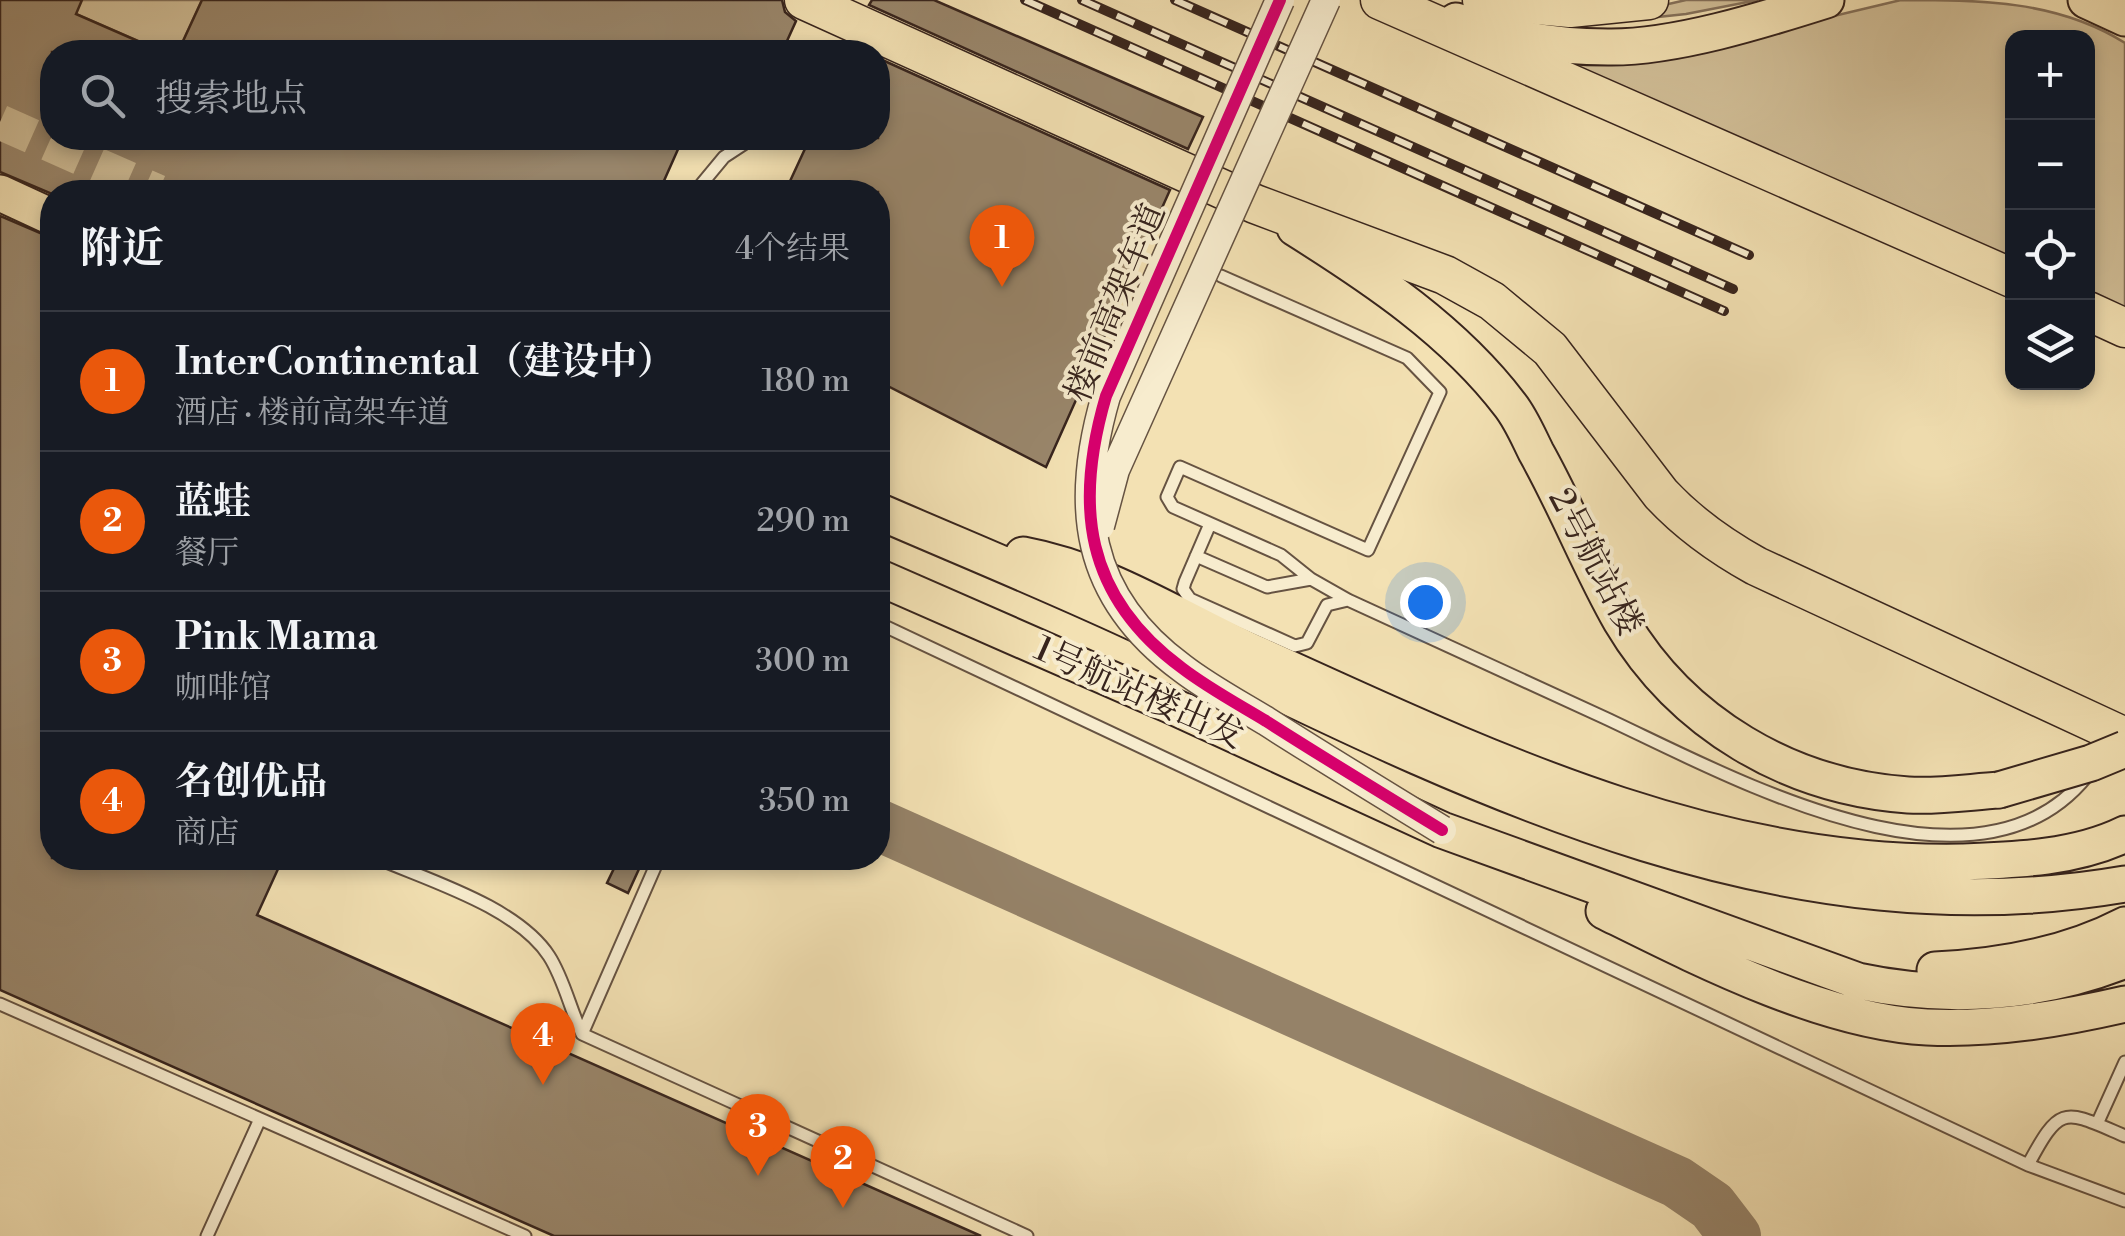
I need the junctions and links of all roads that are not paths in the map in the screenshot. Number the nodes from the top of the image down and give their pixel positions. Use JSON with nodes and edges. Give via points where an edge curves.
{"nodes":[{"id":1,"x":804,"y":0,"type":"edge"},
{"id":2,"x":1280,"y":0,"type":"edge"},
{"id":3,"x":1326,"y":0,"type":"edge"},
{"id":4,"x":1380,"y":0,"type":"edge"},
{"id":5,"x":1393,"y":0,"type":"edge"},
{"id":6,"x":1482,"y":0,"type":"edge"},
{"id":7,"x":1648,"y":0,"type":"edge"},
{"id":8,"x":1826,"y":0,"type":"edge"},
{"id":9,"x":2086,"y":0,"type":"edge"},
{"id":10,"x":2125,"y":18,"type":"edge"},
{"id":11,"x":735,"y":150,"type":"edge"},
{"id":12,"x":705,"y":180,"type":"edge"},
{"id":13,"x":0,"y":193,"type":"edge"},
{"id":14,"x":1255,"y":204,"type":"junction"},
{"id":15,"x":40,"y":211,"type":"edge"},
{"id":16,"x":2005,"y":275,"type":"edge"},
{"id":17,"x":1221,"y":276,"type":"dead end"},
{"id":18,"x":2095,"y":314,"type":"edge"},
{"id":19,"x":2125,"y":328,"type":"edge"},
{"id":20,"x":890,"y":516,"type":"edge"},
{"id":21,"x":1210,"y":524,"type":"junction"},
{"id":22,"x":944,"y":540,"type":"junction"},
{"id":23,"x":1196,"y":556,"type":"junction"},
{"id":24,"x":1096,"y":558,"type":"junction"},
{"id":25,"x":1312,"y":579,"type":"junction"},
{"id":26,"x":890,"y":582,"type":"edge"},
{"id":27,"x":1348,"y":600,"type":"junction"},
{"id":28,"x":890,"y":628,"type":"edge"},
{"id":29,"x":1144,"y":628,"type":"junction"},
{"id":30,"x":1253,"y":652,"type":"junction"},
{"id":31,"x":2032,"y":694,"type":"junction"},
{"id":32,"x":2075,"y":730,"type":"dead end"},
{"id":33,"x":2117,"y":748,"type":"edge"},
{"id":34,"x":2109,"y":765,"type":"edge"},
{"id":35,"x":1999,"y":790,"type":"junction"},
{"id":36,"x":1442,"y":830,"type":"junction"},
{"id":37,"x":2125,"y":834,"type":"edge"},
{"id":38,"x":405,"y":870,"type":"edge"},
{"id":39,"x":653,"y":870,"type":"edge"},
{"id":40,"x":2125,"y":884,"type":"edge"},
{"id":41,"x":2125,"y":925,"type":"edge"},
{"id":42,"x":1737,"y":937,"type":"junction"},
{"id":43,"x":2125,"y":960,"type":"edge"},
{"id":44,"x":0,"y":1004,"type":"edge"},
{"id":45,"x":2125,"y":1004,"type":"edge"},
{"id":46,"x":582,"y":1034,"type":"junction"},
{"id":47,"x":2125,"y":1062,"type":"edge"},
{"id":48,"x":260,"y":1119,"type":"junction"},
{"id":49,"x":2097,"y":1124,"type":"junction"},
{"id":50,"x":2125,"y":1136,"type":"edge"},
{"id":51,"x":2028,"y":1165,"type":"junction"},
{"id":52,"x":2125,"y":1201,"type":"edge"},
{"id":53,"x":207,"y":1236,"type":"edge"},
{"id":54,"x":525,"y":1236,"type":"edge"},
{"id":55,"x":1027,"y":1236,"type":"edge"}],
"edges":[{"from":1,"to":14,"type":"highway"},
{"from":2,"to":24,"type":"street","name":"楼前高架车道","bridge":true,"via":[[1106,396],[1088,486]]},
{"from":3,"to":24,"type":"street","name":"楼前高架车道","bridge":true,"via":[[1115,470]]},
{"from":4,"to":16,"type":"highway"},
{"from":5,"to":8,"type":"main road","via":[[1471,26],[1610,48],[1674,40]]},
{"from":6,"to":7,"type":"highway","via":[[1570,8]]},
{"from":9,"to":10,"type":"main road"},
{"from":11,"to":12,"type":"lane"},
{"from":13,"to":15,"type":"main road"},
{"from":14,"to":31,"type":"highway","via":[[1445,275],[1492,300],[1550,349],[1661,494],[1721,546]]},
{"from":14,"to":35,"type":"main road","name":"2号航站楼","via":[[1456,344],[1512,407],[1621,621],[1650,662],[1721,731],[1788,768],[1874,792]]},
{"from":17,"to":21,"type":"lane","via":[[1407,358],[1440,392],[1368,550],[1180,467],[1167,498],[1172,507]]},
{"from":18,"to":19,"type":"highway"},
{"from":20,"to":22,"type":"main road"},
{"from":21,"to":23,"type":"lane"},
{"from":21,"to":25,"type":"lane","via":[[1281,555]]},
{"from":22,"to":29,"type":"main road"},
{"from":22,"to":30,"type":"main road","via":[[1083,572]]},
{"from":23,"to":25,"type":"lane","via":[[1267,587]]},
{"from":23,"to":27,"type":"lane","via":[[1184,582],[1190,599],[1295,646],[1307,643],[1326,605]]},
{"from":24,"to":36,"type":"street","name":"楼前高架车道","bridge":true,"via":[[1121,606],[1181,668]]},
{"from":25,"to":27,"type":"lane"},
{"from":26,"to":36,"type":"main road","name":"1号航站楼出发","bridge":true},
{"from":27,"to":34,"type":"lane","via":[[1754,787],[1866,826],[1998,830],[2057,803]]},
{"from":28,"to":51,"type":"lane"},
{"from":29,"to":30,"type":"main road"},
{"from":29,"to":40,"type":"main road","via":[[1517,800],[1690,858],[1816,884],[1918,895],[2030,895]]},
{"from":30,"to":37,"type":"main road","via":[[1533,775],[1681,825],[1840,858],[1926,862],[2038,857]]},
{"from":31,"to":32,"type":"lane"},
{"from":31,"to":33,"type":"highway"},
{"from":33,"to":34,"type":"lane"},
{"from":33,"to":34,"type":"lane"},
{"from":33,"to":35,"type":"main road","bridge":true,"via":[[2091,763]]},
{"from":34,"to":35,"type":"main road","bridge":true,"via":[[2078,780]]},
{"from":36,"to":42,"type":"main road","name":"1号航站楼出发"},
{"from":36,"to":45,"type":"main road","via":[[1671,945],[1864,1018],[1926,1027],[2006,1026]]},
{"from":38,"to":46,"type":"lane","via":[[533,935],[551,958]]},
{"from":39,"to":46,"type":"lane"},
{"from":41,"to":42,"type":"main road","via":[[2024,959],[1934,970]]},
{"from":42,"to":43,"type":"main road","via":[[1858,981],[1945,994],[2045,983]]},
{"from":44,"to":48,"type":"lane"},
{"from":46,"to":55,"type":"lane"},
{"from":47,"to":49,"type":"lane"},
{"from":48,"to":53,"type":"lane"},
{"from":48,"to":54,"type":"lane"},
{"from":49,"to":50,"type":"lane"},
{"from":49,"to":51,"type":"lane","via":[[2081,1117],[2055,1120]]},
{"from":51,"to":52,"type":"lane"}]}
